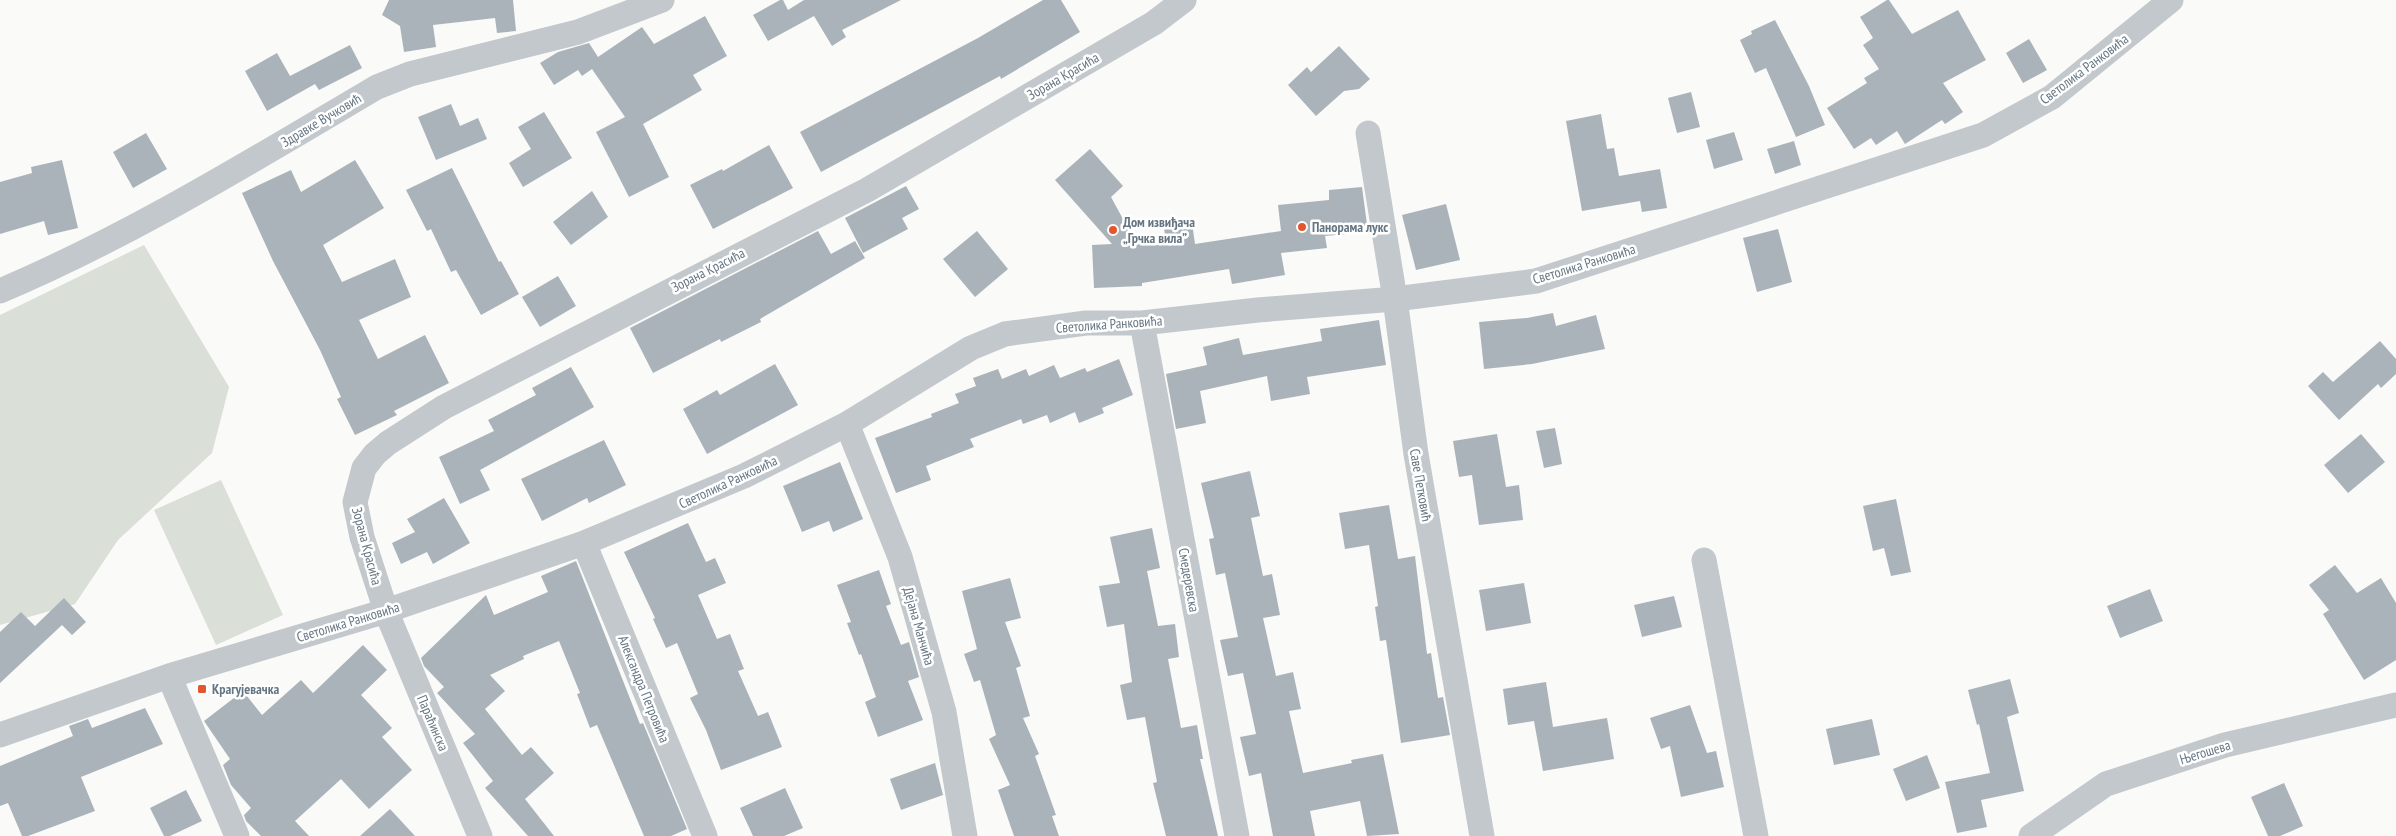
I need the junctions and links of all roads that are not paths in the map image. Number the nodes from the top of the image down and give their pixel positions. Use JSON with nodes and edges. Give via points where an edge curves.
{"nodes":[{"id":1,"x":662,"y":0,"type":"edge"},
{"id":2,"x":1184,"y":0,"type":"edge"},
{"id":3,"x":2171,"y":0,"type":"edge"},
{"id":4,"x":1368,"y":133,"type":"dead end"},
{"id":5,"x":0,"y":292,"type":"edge"},
{"id":6,"x":1395,"y":299,"type":"junction"},
{"id":7,"x":1142,"y":323,"type":"junction"},
{"id":8,"x":847,"y":424,"type":"junction"},
{"id":9,"x":584,"y":543,"type":"junction"},
{"id":10,"x":1704,"y":560,"type":"dead end"},
{"id":11,"x":386,"y":611,"type":"junction"},
{"id":12,"x":170,"y":676,"type":"junction"},
{"id":13,"x":2396,"y":705,"type":"edge"},
{"id":14,"x":0,"y":735,"type":"edge"},
{"id":15,"x":237,"y":836,"type":"edge"},
{"id":16,"x":480,"y":836,"type":"edge"},
{"id":17,"x":705,"y":836,"type":"edge"},
{"id":18,"x":965,"y":836,"type":"edge"},
{"id":19,"x":1237,"y":836,"type":"edge"},
{"id":20,"x":1482,"y":836,"type":"edge"},
{"id":21,"x":1756,"y":836,"type":"edge"},
{"id":22,"x":2031,"y":836,"type":"edge"}],
"edges":[{"from":1,"to":5,"type":"street","name":"Здравке Вучковић","via":[[578,32],[410,74],[377,87],[189,198],[113,239]]},
{"from":2,"to":11,"type":"street","name":"Зорана Красића","via":[[1154,23],[867,190],[488,382],[388,443],[364,468],[355,502],[362,537]]},
{"from":3,"to":6,"type":"street","name":"Светолика Ранковића","via":[[2052,97],[1983,136],[1536,281]]},
{"from":4,"to":6,"type":"street","name":"Саве Петковић"},
{"from":6,"to":7,"type":"street","name":"Светолика Ранковића"},
{"from":6,"to":20,"type":"street","name":"Саве Петковић","via":[[1416,454]]},
{"from":7,"to":8,"type":"street","name":"Светолика Ранковића","via":[[1086,323],[1005,334],[945,362]]},
{"from":7,"to":19,"type":"street","name":"Смедеревска"},
{"from":8,"to":9,"type":"street","name":"Светолика Ранковића","via":[[744,476]]},
{"from":8,"to":18,"type":"street","name":"Дејана Манчића","via":[[900,558],[944,712]]},
{"from":9,"to":11,"type":"street","name":"Светолика Ранковића"},
{"from":9,"to":17,"type":"street","name":"Александра Петровића"},
{"from":10,"to":21,"type":"street"},
{"from":11,"to":12,"type":"street","name":"Светолика Ранковића"},
{"from":11,"to":16,"type":"street","name":"Параћинска"},
{"from":12,"to":14,"type":"street","name":"Светолика Ранковића"},
{"from":12,"to":15,"type":"street"},
{"from":13,"to":22,"type":"street","name":"Његошева","via":[[2224,745],[2106,784]]}]}
